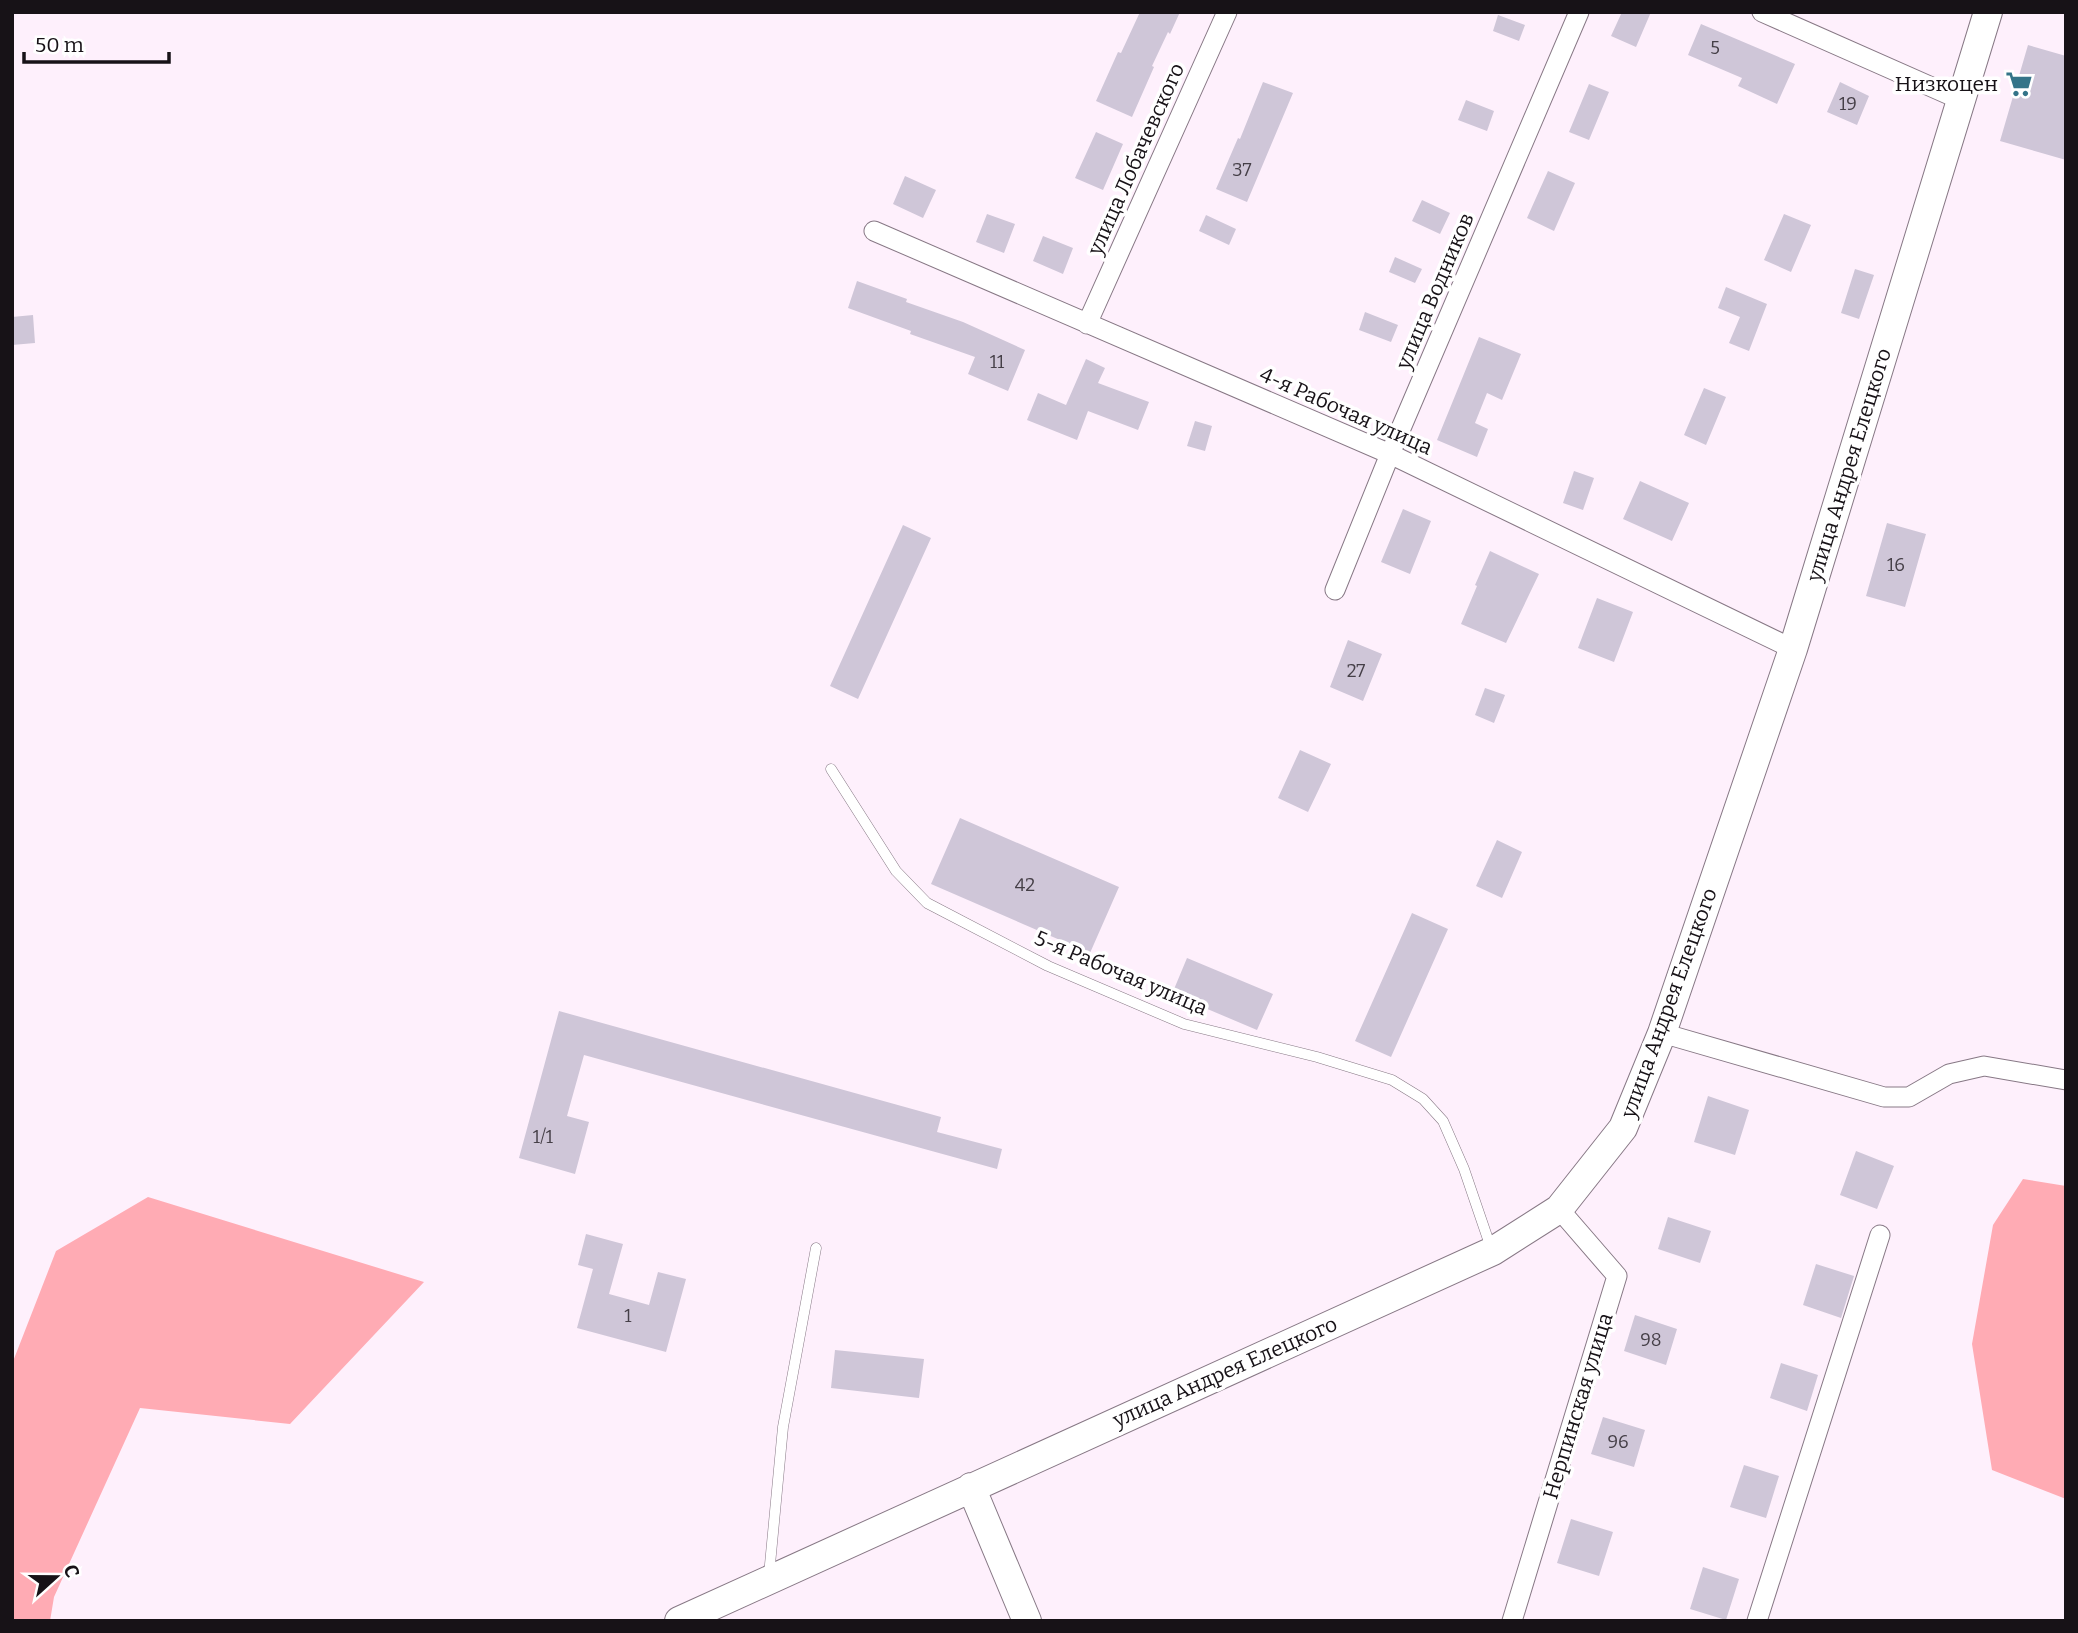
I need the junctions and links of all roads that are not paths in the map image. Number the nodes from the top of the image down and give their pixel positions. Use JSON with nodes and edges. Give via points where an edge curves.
{"nodes":[{"id":1,"x":1227,"y":12,"type":"edge"},
{"id":2,"x":1579,"y":12,"type":"edge"},
{"id":3,"x":1762,"y":12,"type":"edge"},
{"id":4,"x":1989,"y":12,"type":"edge"},
{"id":5,"x":1961,"y":100,"type":"junction"},
{"id":6,"x":874,"y":231,"type":"dead end"},
{"id":7,"x":1087,"y":324,"type":"junction"},
{"id":8,"x":1390,"y":454,"type":"junction"},
{"id":9,"x":1335,"y":590,"type":"dead end"},
{"id":10,"x":1793,"y":649,"type":"junction"},
{"id":11,"x":831,"y":769,"type":"dead end"},
{"id":12,"x":1662,"y":1033,"type":"junction"},
{"id":13,"x":2066,"y":1080,"type":"edge"},
{"id":14,"x":1559,"y":1209,"type":"junction"},
{"id":15,"x":1880,"y":1235,"type":"dead end"},
{"id":16,"x":816,"y":1248,"type":"dead end"},
{"id":17,"x":1493,"y":1251,"type":"junction"},
{"id":18,"x":971,"y":1487,"type":"junction"},
{"id":19,"x":769,"y":1580,"type":"junction"},
{"id":20,"x":679,"y":1621,"type":"edge"},
{"id":21,"x":1027,"y":1621,"type":"edge"},
{"id":22,"x":1512,"y":1621,"type":"edge"},
{"id":23,"x":1757,"y":1621,"type":"edge"}],
"edges":[{"from":1,"to":7,"type":"street","name":"улица Лобачевского"},
{"from":2,"to":8,"type":"street","name":"улица Водников"},
{"from":3,"to":5,"type":"street"},
{"from":4,"to":5,"type":"main road","name":"улица Андрея Елецкого"},
{"from":5,"to":10,"type":"main road","name":"улица Андрея Елецкого"},
{"from":6,"to":7,"type":"street","name":"4-я Рабочая улица"},
{"from":7,"to":8,"type":"street","name":"4-я Рабочая улица"},
{"from":8,"to":9,"type":"street","name":"улица Водников"},
{"from":8,"to":10,"type":"street","name":"4-я Рабочая улица"},
{"from":10,"to":12,"type":"main road","name":"улица Андрея Елецкого"},
{"from":11,"to":17,"type":"lane","name":"5-я Рабочая улица","via":[[896,872],[927,904],[1048,967],[1184,1024],[1392,1080],[1423,1099],[1443,1121]]},
{"from":12,"to":13,"type":"street","via":[[1884,1097],[1909,1097],[1949,1074],[1984,1066]]},
{"from":12,"to":14,"type":"main road","name":"улица Андрея Елецкого","via":[[1623,1128]]},
{"from":14,"to":17,"type":"main road","name":"улица Андрея Елецкого"},
{"from":14,"to":22,"type":"street","name":"Нерпинская улица","via":[[1617,1276]]},
{"from":15,"to":23,"type":"street"},
{"from":16,"to":19,"type":"lane","via":[[783,1427]]},
{"from":17,"to":18,"type":"main road","name":"улица Андрея Елецкого"},
{"from":18,"to":19,"type":"main road","name":"улица Андрея Елецкого"},
{"from":18,"to":21,"type":"main road"},
{"from":19,"to":20,"type":"main road","name":"улица Андрея Елецкого"}]}
